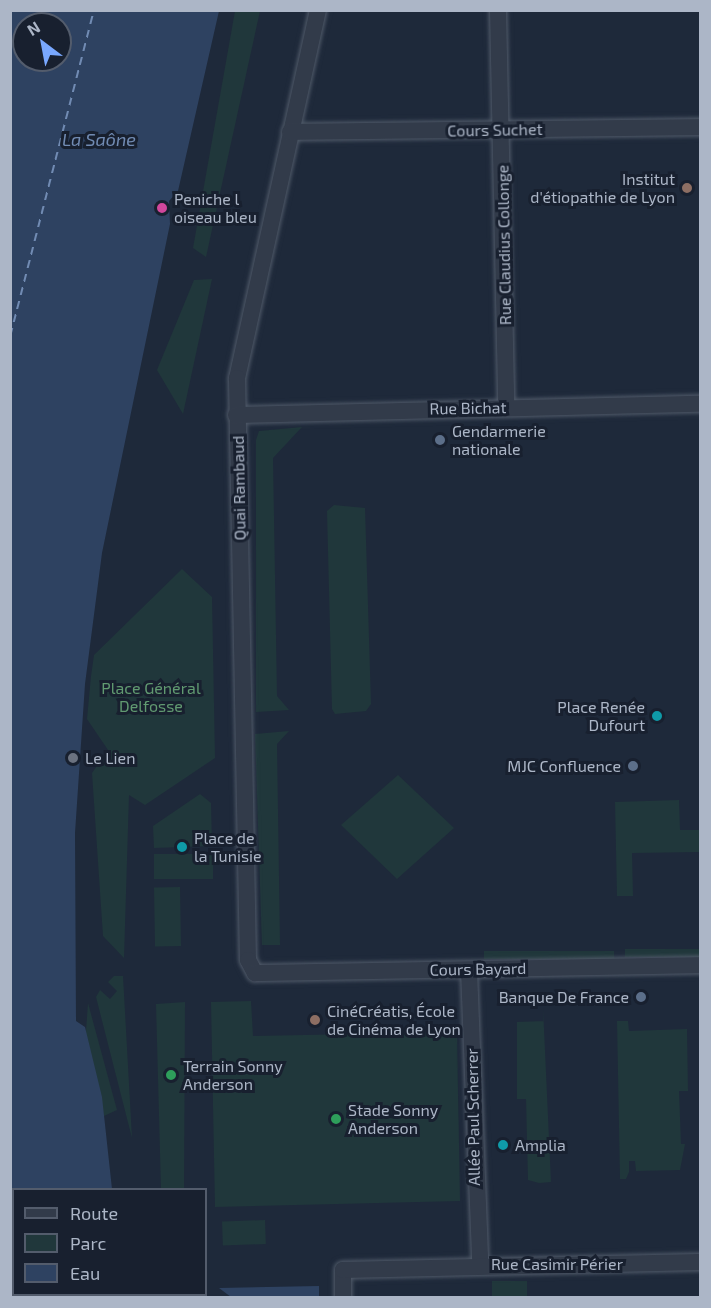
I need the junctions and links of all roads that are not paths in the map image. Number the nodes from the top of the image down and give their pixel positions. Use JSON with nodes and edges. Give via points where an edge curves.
{"nodes":[{"id":1,"x":318,"y":10,"type":"edge"},
{"id":2,"x":498,"y":10,"type":"edge"},
{"id":3,"x":700,"y":126,"type":"edge"},
{"id":4,"x":502,"y":130,"type":"junction"},
{"id":5,"x":290,"y":132,"type":"junction"},
{"id":6,"x":700,"y":404,"type":"edge"},
{"id":7,"x":506,"y":407,"type":"junction"},
{"id":8,"x":236,"y":415,"type":"junction"},
{"id":9,"x":700,"y":964,"type":"edge"},
{"id":10,"x":469,"y":970,"type":"junction"},
{"id":11,"x":255,"y":973,"type":"joint"},
{"id":12,"x":700,"y":1262,"type":"edge"},
{"id":13,"x":480,"y":1263,"type":"junction"},
{"id":14,"x":343,"y":1298,"type":"edge"}],
"edges":[{"from":1,"to":5,"type":"street","name":"Quai Rambaud"},
{"from":2,"to":4,"type":"street","name":"Rue Claudius Collonge"},
{"from":3,"to":4,"type":"street","name":"Cours Suchet"},
{"from":4,"to":5,"type":"street","name":"Cours Suchet"},
{"from":4,"to":7,"type":"street","name":"Rue Claudius Collonge"},
{"from":5,"to":8,"type":"street","name":"Quai Rambaud","via":[[237,378]]},
{"from":6,"to":7,"type":"street","name":"Rue Bichat"},
{"from":7,"to":8,"type":"street","name":"Rue Bichat"},
{"from":8,"to":11,"type":"street","name":"Quai Rambaud","via":[[247,950]]},
{"from":9,"to":10,"type":"street","name":"Cours Bayard"},
{"from":10,"to":11,"type":"street","name":"Cours Bayard"},
{"from":10,"to":13,"type":"street","name":"Allée Paul Scherrer"},
{"from":12,"to":13,"type":"street","name":"Rue Casimir Périer"},
{"from":13,"to":14,"type":"street","name":"Rue Casimir Périer","via":[[471,1268],[343,1270]]}]}
